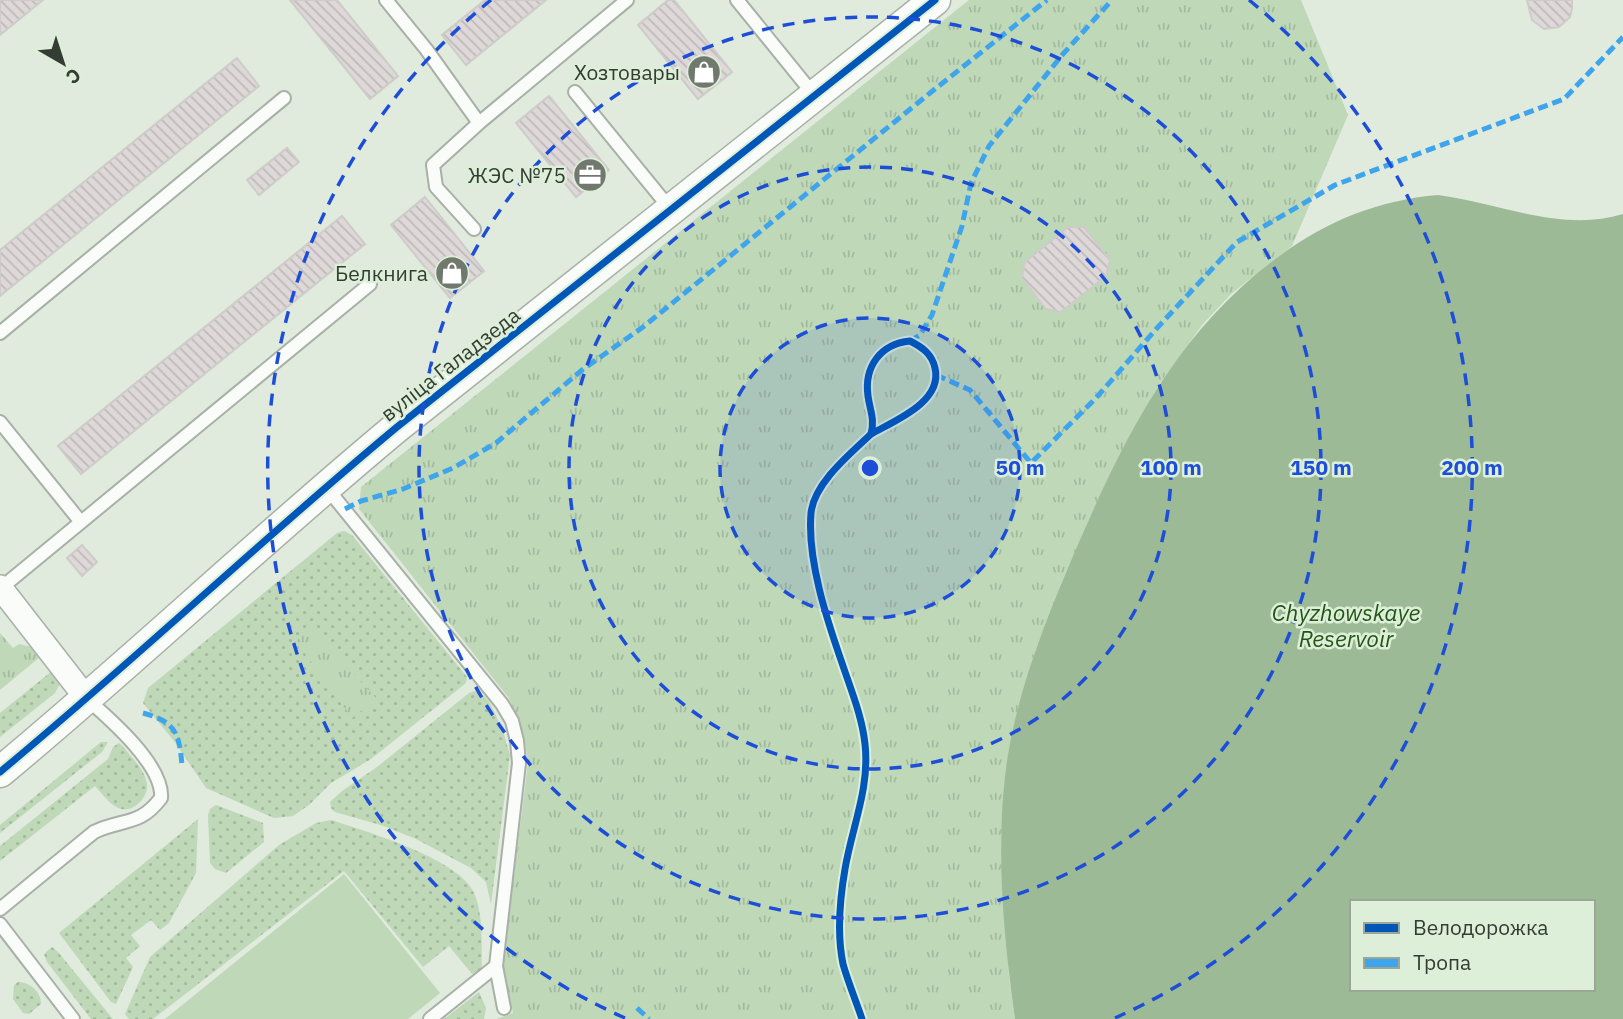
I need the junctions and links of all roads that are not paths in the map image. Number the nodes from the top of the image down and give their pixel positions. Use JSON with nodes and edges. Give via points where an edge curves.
{"nodes":[{"id":1,"x":386,"y":0,"type":"edge"},
{"id":2,"x":627,"y":0,"type":"edge"},
{"id":3,"x":737,"y":0,"type":"edge"},
{"id":4,"x":935,"y":0,"type":"edge"},
{"id":5,"x":575,"y":92,"type":"dead end"},
{"id":6,"x":815,"y":96,"type":"junction"},
{"id":7,"x":284,"y":98,"type":"dead end"},
{"id":8,"x":478,"y":123,"type":"junction"},
{"id":9,"x":672,"y":211,"type":"junction"},
{"id":10,"x":474,"y":229,"type":"dead end"},
{"id":11,"x":370,"y":284,"type":"dead end"},
{"id":12,"x":0,"y":333,"type":"edge"},
{"id":13,"x":0,"y":422,"type":"edge"},
{"id":14,"x":326,"y":486,"type":"junction"},
{"id":15,"x":80,"y":521,"type":"junction"},
{"id":16,"x":0,"y":587,"type":"edge"},
{"id":17,"x":87,"y":699,"type":"junction"},
{"id":18,"x":0,"y":772,"type":"edge"},
{"id":19,"x":0,"y":909,"type":"edge"},
{"id":20,"x":0,"y":924,"type":"edge"},
{"id":21,"x":496,"y":966,"type":"junction"},
{"id":22,"x":504,"y":1008,"type":"dead end"},
{"id":23,"x":73,"y":1019,"type":"edge"},
{"id":24,"x":430,"y":1019,"type":"edge"}],
"edges":[{"from":1,"to":8,"type":"lane"},
{"from":2,"to":8,"type":"lane"},
{"from":3,"to":6,"type":"lane"},
{"from":4,"to":6,"type":"street","name":"вуліца Галадзеда"},
{"from":5,"to":9,"type":"lane"},
{"from":6,"to":9,"type":"street","name":"вуліца Галадзеда"},
{"from":7,"to":12,"type":"lane"},
{"from":8,"to":10,"type":"lane","via":[[433,164],[436,187]]},
{"from":9,"to":14,"type":"street","name":"вуліца Галадзеда"},
{"from":11,"to":15,"type":"lane"},
{"from":13,"to":15,"type":"lane"},
{"from":14,"to":17,"type":"street","name":"вуліца Галадзеда"},
{"from":14,"to":21,"type":"lane","via":[[512,721],[519,763]]},
{"from":15,"to":16,"type":"lane"},
{"from":16,"to":17,"type":"street"},
{"from":17,"to":18,"type":"street","name":"вуліца Галадзеда"},
{"from":17,"to":19,"type":"lane","via":[[120,728],[159,778],[161,798],[138,819],[111,823],[94,832]]},
{"from":20,"to":23,"type":"lane"},
{"from":21,"to":22,"type":"lane"},
{"from":21,"to":24,"type":"lane"}]}
